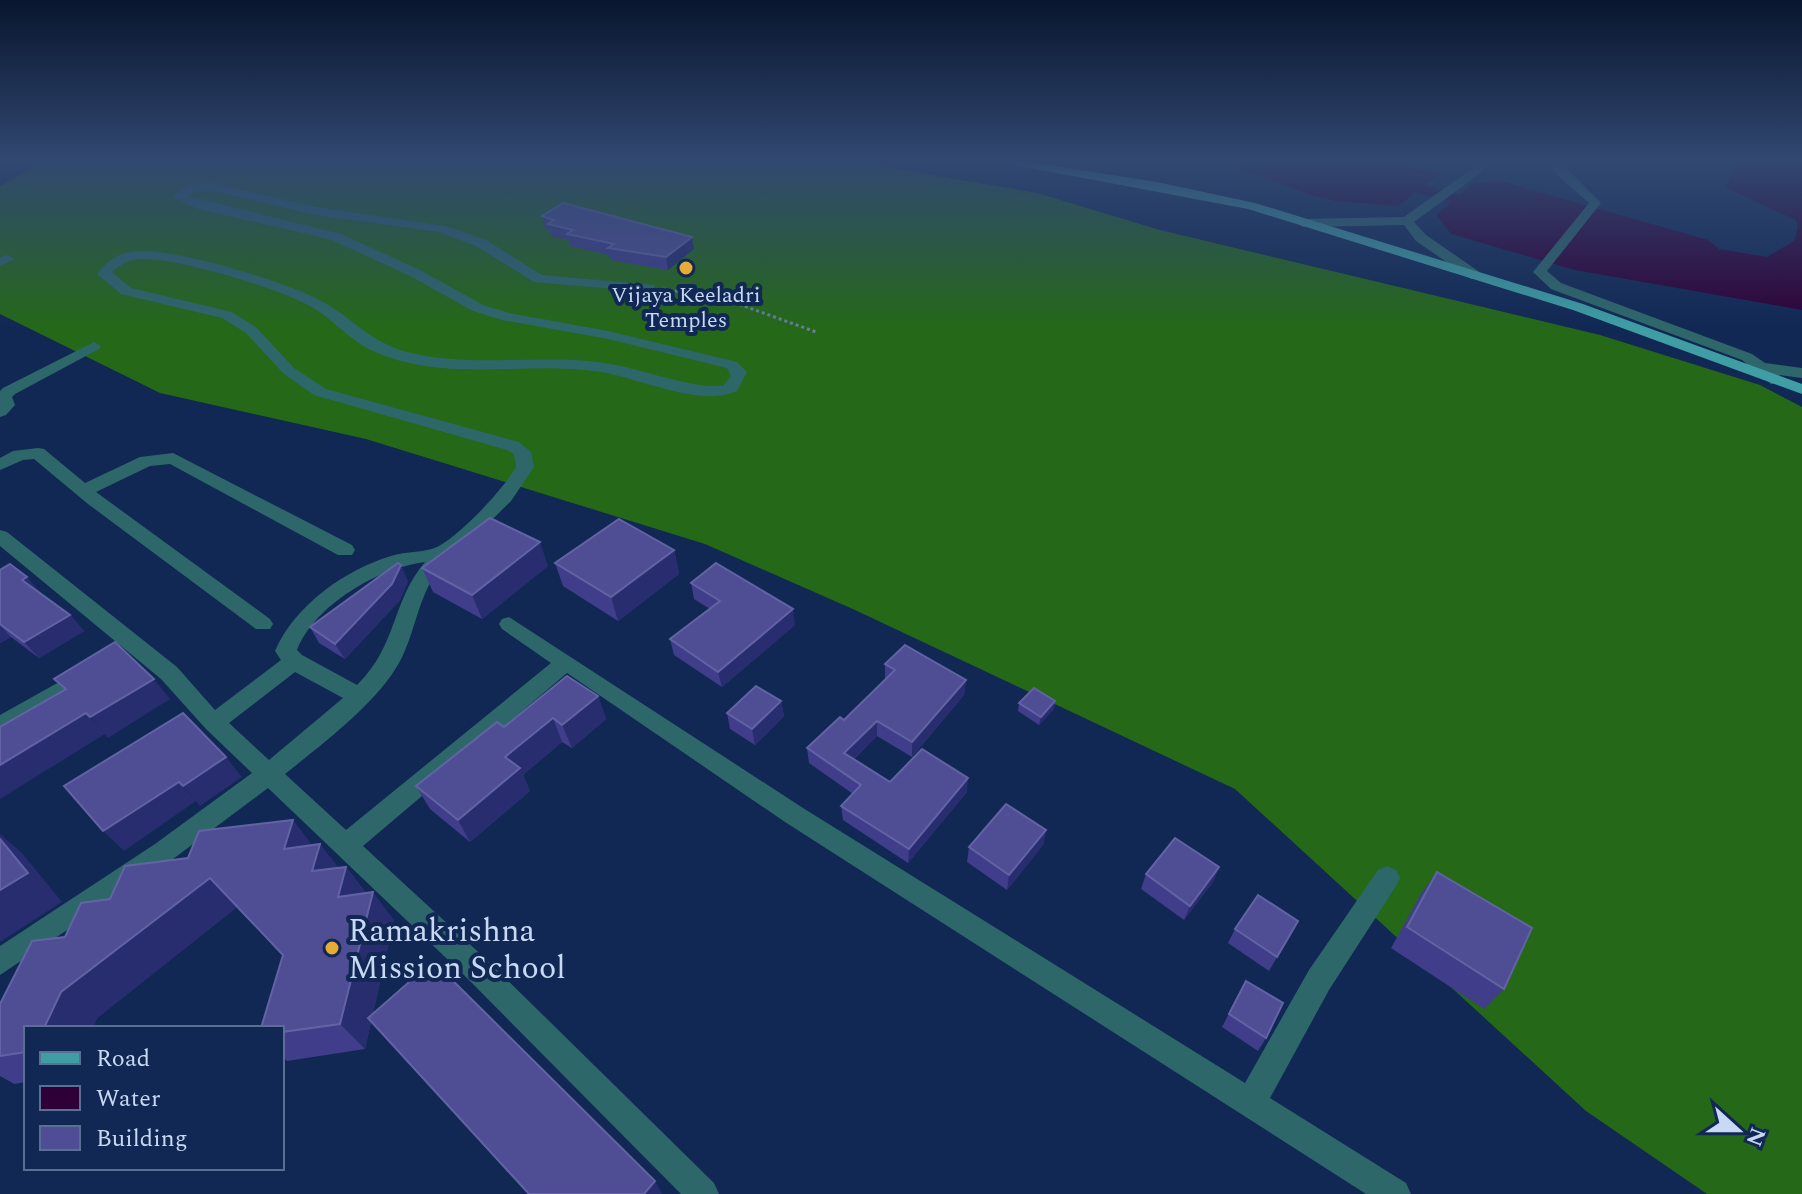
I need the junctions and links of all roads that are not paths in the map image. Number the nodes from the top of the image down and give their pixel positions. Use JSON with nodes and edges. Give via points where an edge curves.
{"nodes":[{"id":1,"x":249,"y":217,"type":"edge"},
{"id":2,"x":356,"y":217,"type":"edge"},
{"id":3,"x":1284,"y":217,"type":"edge"},
{"id":4,"x":1413,"y":217,"type":"edge"},
{"id":5,"x":1587,"y":217,"type":"edge"},
{"id":6,"x":1410,"y":219,"type":"junction"},
{"id":7,"x":1303,"y":223,"type":"junction"},
{"id":8,"x":1476,"y":276,"type":"junction"},
{"id":9,"x":649,"y":288,"type":"road end"},
{"id":10,"x":94,"y":346,"type":"dead end"},
{"id":11,"x":1764,"y":368,"type":"junction"},
{"id":12,"x":1802,"y":373,"type":"edge"},
{"id":13,"x":1777,"y":381,"type":"junction"},
{"id":14,"x":1802,"y":389,"type":"edge"},
{"id":15,"x":0,"y":412,"type":"edge"},
{"id":16,"x":0,"y":465,"type":"edge"},
{"id":17,"x":84,"y":491,"type":"junction"},
{"id":18,"x":3,"y":543,"type":"edge"},
{"id":19,"x":345,"y":550,"type":"dead end"},
{"id":20,"x":442,"y":553,"type":"junction"},
{"id":21,"x":263,"y":624,"type":"dead end"},
{"id":22,"x":509,"y":624,"type":"dead end"},
{"id":23,"x":134,"y":645,"type":"junction"},
{"id":24,"x":294,"y":661,"type":"junction"},
{"id":25,"x":566,"y":662,"type":"junction"},
{"id":26,"x":358,"y":696,"type":"junction"},
{"id":27,"x":214,"y":723,"type":"junction"},
{"id":28,"x":0,"y":726,"type":"edge"},
{"id":29,"x":269,"y":776,"type":"junction"},
{"id":30,"x":345,"y":846,"type":"junction"},
{"id":31,"x":1387,"y":878,"type":"dead end"},
{"id":32,"x":0,"y":962,"type":"edge"},
{"id":33,"x":1251,"y":1102,"type":"junction"},
{"id":34,"x":703,"y":1194,"type":"edge"},
{"id":35,"x":1395,"y":1194,"type":"edge"}],
"edges":[{"from":1,"to":20,"type":"street","via":[[336,237],[478,308],[732,365],[739,372],[731,388],[700,388],[601,367],[432,361],[369,344],[317,304],[276,288],[155,255],[132,255],[111,264],[104,274],[126,291],[239,322],[289,371],[320,392],[522,452],[525,467],[499,505]]},
{"from":2,"to":9,"type":"street","via":[[441,229],[481,243],[539,279]]},
{"from":3,"to":7,"type":"main road"},
{"from":4,"to":6,"type":"street"},
{"from":5,"to":11,"type":"street","via":[[1540,272],[1556,286]]},
{"from":6,"to":7,"type":"street"},
{"from":6,"to":8,"type":"street","via":[[1421,238]]},
{"from":7,"to":8,"type":"main road"},
{"from":8,"to":13,"type":"main road","via":[[1578,307]]},
{"from":10,"to":15,"type":"street","via":[[9,391]]},
{"from":11,"to":12,"type":"street"},
{"from":11,"to":13,"type":"street"},
{"from":13,"to":14,"type":"main road"},
{"from":16,"to":17,"type":"street","via":[[38,453]]},
{"from":17,"to":19,"type":"street","via":[[146,461],[173,458]]},
{"from":17,"to":21,"type":"street"},
{"from":18,"to":23,"type":"street"},
{"from":20,"to":24,"type":"street","via":[[392,562],[348,586],[289,639],[286,651]]},
{"from":20,"to":26,"type":"street","via":[[413,597],[396,652]]},
{"from":22,"to":25,"type":"street"},
{"from":23,"to":27,"type":"street","via":[[169,673]]},
{"from":23,"to":28,"type":"street"},
{"from":24,"to":26,"type":"street"},
{"from":24,"to":27,"type":"street"},
{"from":25,"to":30,"type":"street"},
{"from":25,"to":33,"type":"street","via":[[794,815]]},
{"from":26,"to":29,"type":"street"},
{"from":27,"to":29,"type":"street"},
{"from":29,"to":30,"type":"street"},
{"from":29,"to":32,"type":"street"},
{"from":30,"to":34,"type":"street"},
{"from":31,"to":33,"type":"street","via":[[1319,980]]},
{"from":33,"to":35,"type":"street"}]}
